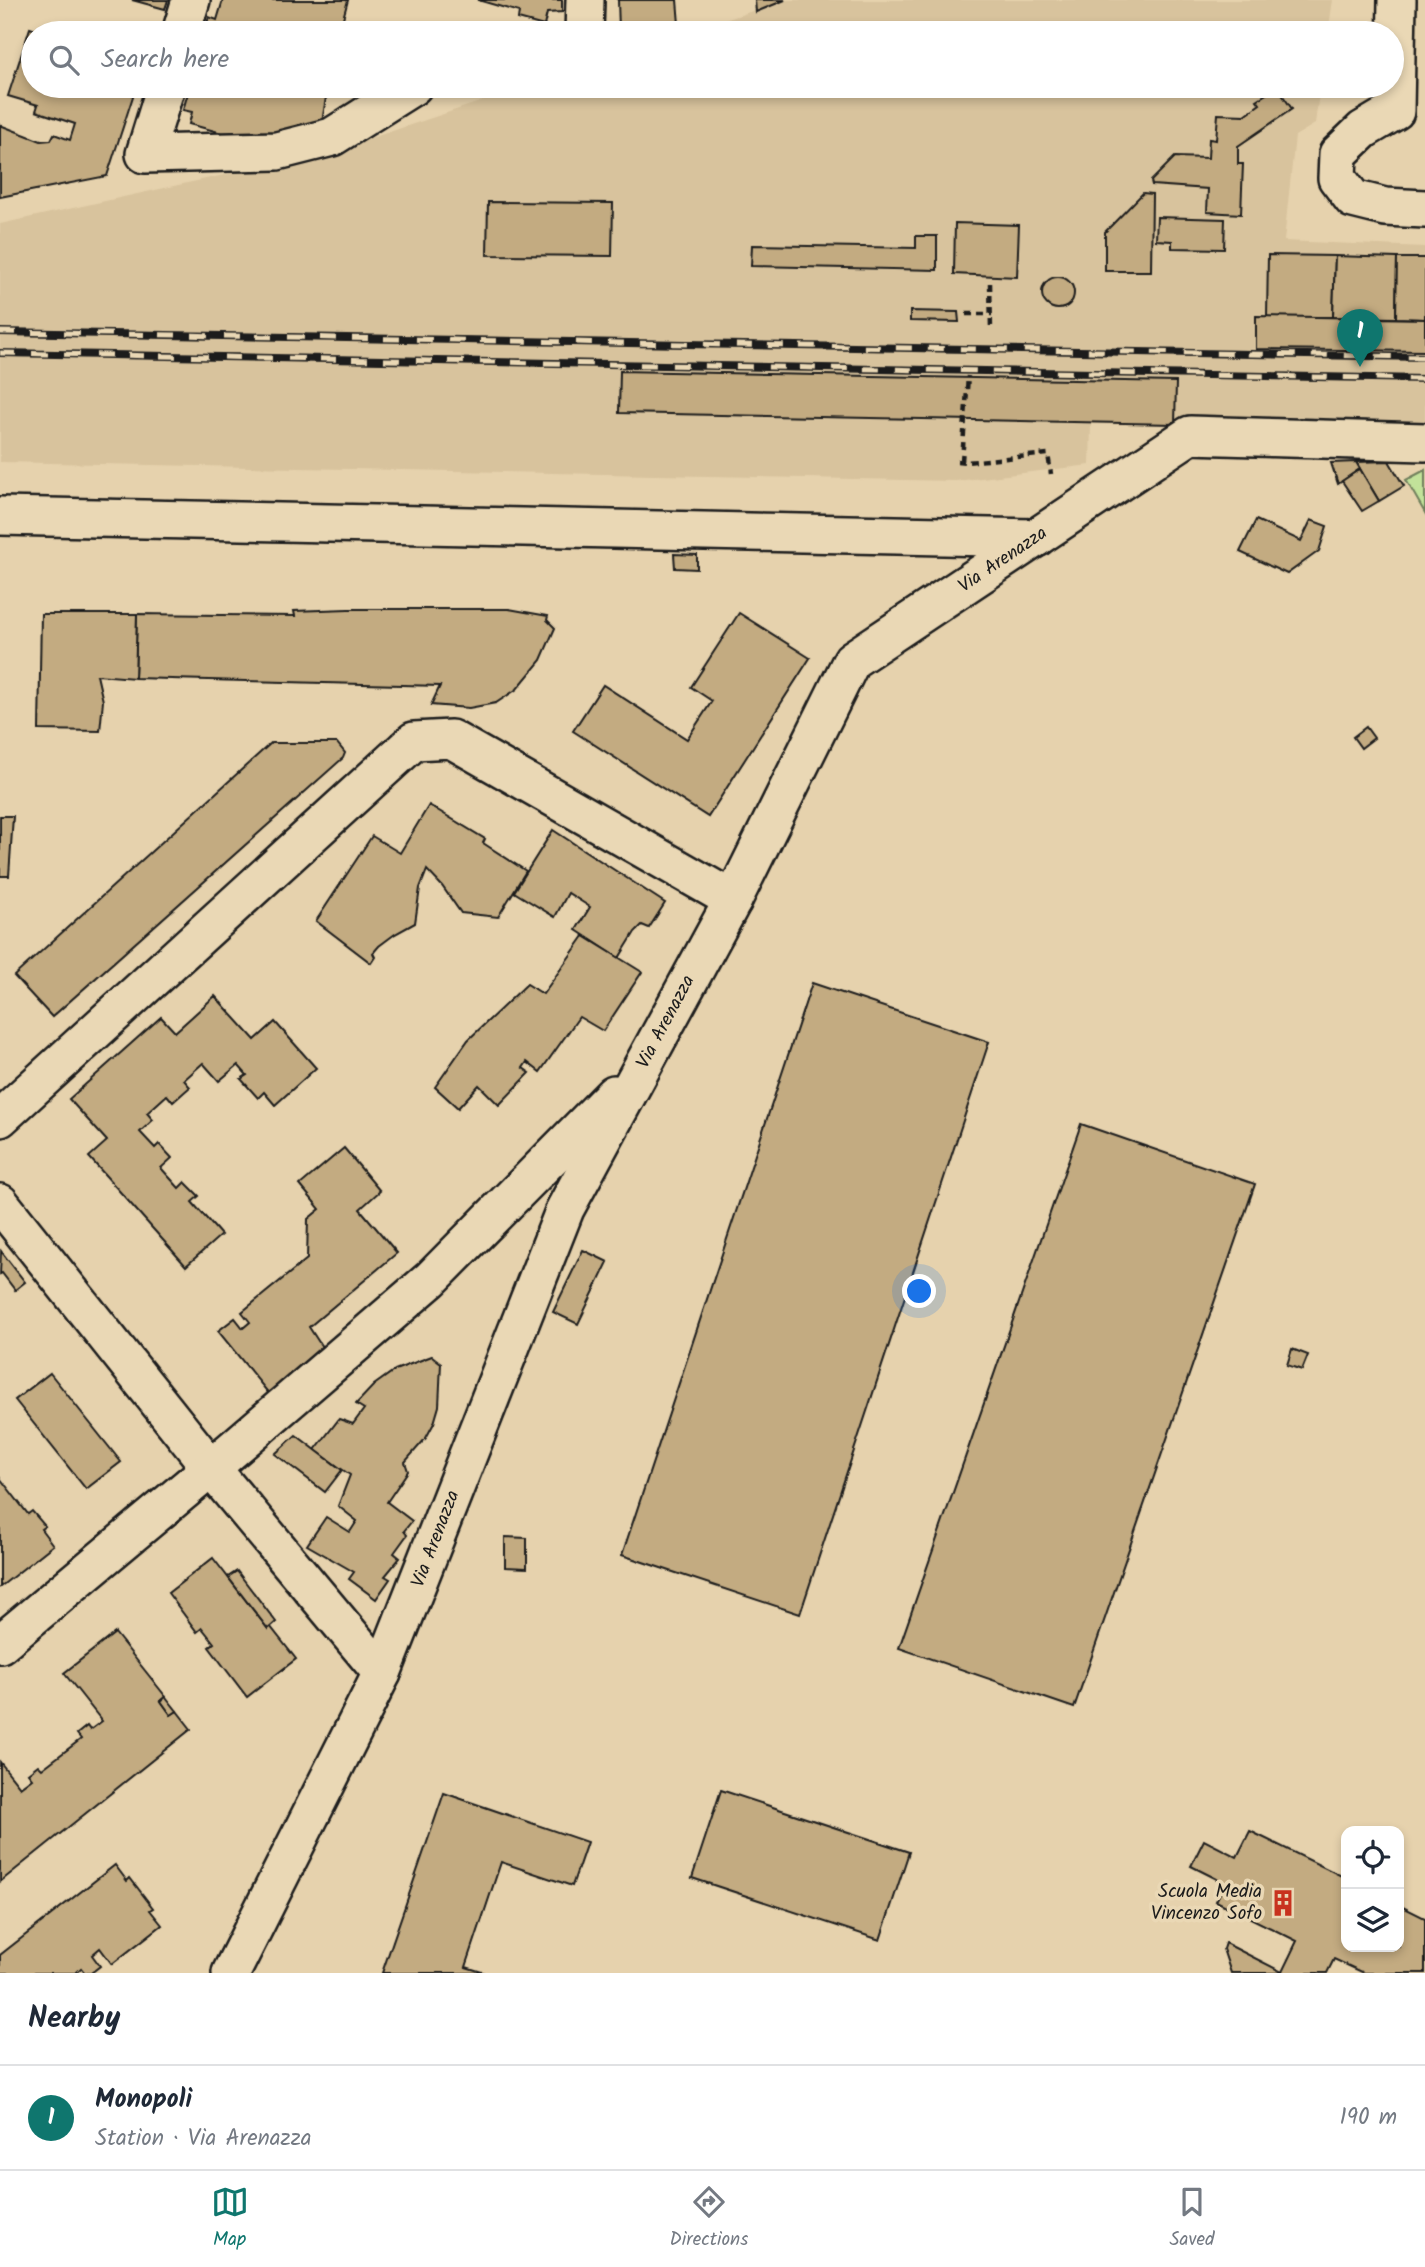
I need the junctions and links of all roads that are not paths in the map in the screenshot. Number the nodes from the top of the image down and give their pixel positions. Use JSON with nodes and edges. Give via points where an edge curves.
{"nodes":[{"id":1,"x":191,"y":0,"type":"edge"},
{"id":2,"x":585,"y":0,"type":"edge"},
{"id":3,"x":1397,"y":0,"type":"edge"},
{"id":4,"x":185,"y":21,"type":"edge"},
{"id":5,"x":584,"y":21,"type":"edge"},
{"id":6,"x":1397,"y":21,"type":"edge"},
{"id":7,"x":162,"y":98,"type":"edge"},
{"id":8,"x":394,"y":98,"type":"edge"},
{"id":9,"x":1395,"y":98,"type":"edge"},
{"id":10,"x":1425,"y":209,"type":"edge"},
{"id":11,"x":1425,"y":442,"type":"edge"},
{"id":12,"x":0,"y":516,"type":"edge"},
{"id":13,"x":1036,"y":538,"type":"junction"},
{"id":14,"x":733,"y":900,"type":"junction"},
{"id":15,"x":643,"y":1065,"type":"junction"},
{"id":16,"x":0,"y":1118,"type":"edge"},
{"id":17,"x":0,"y":1203,"type":"edge"},
{"id":18,"x":211,"y":1468,"type":"junction"},
{"id":19,"x":0,"y":1643,"type":"edge"},
{"id":20,"x":382,"y":1673,"type":"junction"},
{"id":21,"x":231,"y":1973,"type":"edge"}],
"edges":[{"from":1,"to":4,"type":"street"},
{"from":2,"to":5,"type":"street"},
{"from":3,"to":6,"type":"street"},
{"from":7,"to":8,"type":"street","via":[[145,154],[277,151],[332,137]]},
{"from":9,"to":10,"type":"street","via":[[1395,111],[1363,130],[1338,154],[1337,178],[1353,199],[1385,207]]},
{"from":11,"to":13,"type":"street","name":"Via Arenazza","via":[[1190,435]]},
{"from":12,"to":13,"type":"street"},
{"from":13,"to":14,"type":"street","name":"Via Arenazza","via":[[852,660]]},
{"from":14,"to":15,"type":"street","name":"Via Arenazza"},
{"from":14,"to":16,"type":"street","via":[[450,739],[414,741]]},
{"from":15,"to":18,"type":"street","via":[[431,1279]]},
{"from":15,"to":20,"type":"street","name":"Via Arenazza","via":[[565,1209]]},
{"from":17,"to":18,"type":"street"},
{"from":18,"to":19,"type":"street"},
{"from":18,"to":20,"type":"street"},
{"from":20,"to":21,"type":"street","name":"Via Arenazza"}]}
